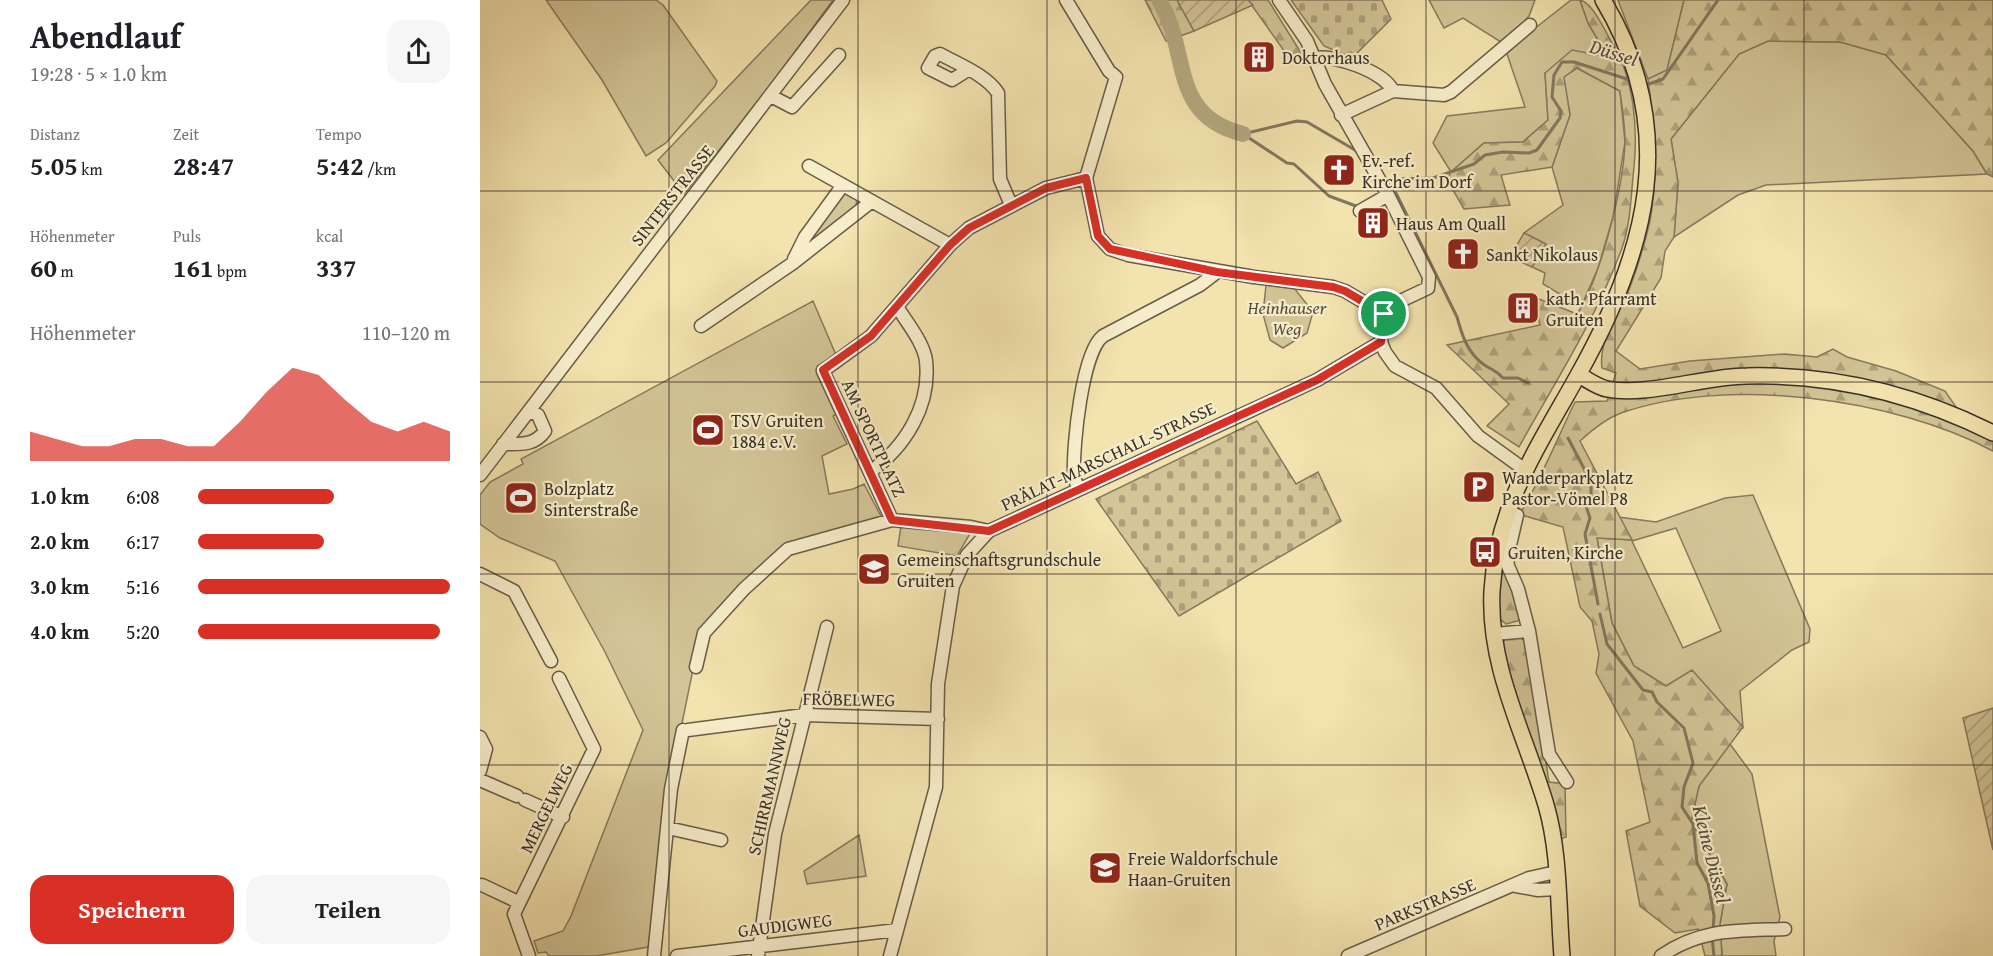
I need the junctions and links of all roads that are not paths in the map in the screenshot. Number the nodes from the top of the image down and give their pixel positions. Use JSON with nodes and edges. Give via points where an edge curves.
{"nodes":[{"id":1,"x":843,"y":0,"type":"edge"},
{"id":2,"x":1066,"y":0,"type":"edge"},
{"id":3,"x":1279,"y":0,"type":"edge"},
{"id":4,"x":1603,"y":0,"type":"edge"},
{"id":5,"x":1530,"y":25,"type":"dead end"},
{"id":6,"x":839,"y":55,"type":"dead end"},
{"id":7,"x":1314,"y":58,"type":"junction"},
{"id":8,"x":968,"y":70,"type":"dead end"},
{"id":9,"x":1393,"y":91,"type":"junction"},
{"id":10,"x":771,"y":96,"type":"junction"},
{"id":11,"x":1341,"y":115,"type":"junction"},
{"id":12,"x":809,"y":166,"type":"dead end"},
{"id":13,"x":1086,"y":178,"type":"junction"},
{"id":14,"x":843,"y":185,"type":"junction"},
{"id":15,"x":1388,"y":195,"type":"junction"},
{"id":16,"x":872,"y":201,"type":"junction"},
{"id":17,"x":1011,"y":205,"type":"junction"},
{"id":18,"x":1360,"y":211,"type":"dead end"},
{"id":19,"x":950,"y":245,"type":"junction"},
{"id":20,"x":793,"y":263,"type":"junction"},
{"id":21,"x":1217,"y":272,"type":"junction"},
{"id":22,"x":898,"y":308,"type":"junction"},
{"id":23,"x":1384,"y":314,"type":"junction"},
{"id":24,"x":701,"y":326,"type":"dead end"},
{"id":25,"x":1381,"y":342,"type":"junction"},
{"id":26,"x":1579,"y":375,"type":"junction"},
{"id":27,"x":529,"y":411,"type":"junction"},
{"id":28,"x":1993,"y":433,"type":"edge"},
{"id":29,"x":503,"y":444,"type":"junction"},
{"id":30,"x":1525,"y":470,"type":"junction"},
{"id":31,"x":870,"y":472,"type":"junction"},
{"id":32,"x":480,"y":475,"type":"edge"},
{"id":33,"x":1079,"y":489,"type":"junction"},
{"id":34,"x":1517,"y":515,"type":"dead end"},
{"id":35,"x":892,"y":520,"type":"junction"},
{"id":36,"x":989,"y":531,"type":"junction"},
{"id":37,"x":480,"y":574,"type":"edge"},
{"id":38,"x":827,"y":627,"type":"dead end"},
{"id":39,"x":1529,"y":631,"type":"junction"},
{"id":40,"x":1494,"y":634,"type":"junction"},
{"id":41,"x":550,"y":662,"type":"dead end"},
{"id":42,"x":696,"y":667,"type":"dead end"},
{"id":43,"x":559,"y":678,"type":"dead end"},
{"id":44,"x":804,"y":715,"type":"junction"},
{"id":45,"x":938,"y":719,"type":"junction"},
{"id":46,"x":480,"y":737,"type":"edge"},
{"id":47,"x":480,"y":771,"type":"edge"},
{"id":48,"x":480,"y":780,"type":"edge"},
{"id":49,"x":1568,"y":782,"type":"dead end"},
{"id":50,"x":562,"y":817,"type":"junction"},
{"id":51,"x":668,"y":828,"type":"junction"},
{"id":52,"x":721,"y":840,"type":"dead end"},
{"id":53,"x":1556,"y":872,"type":"junction"},
{"id":54,"x":482,"y":885,"type":"dead end"},
{"id":55,"x":1516,"y":886,"type":"junction"},
{"id":56,"x":1557,"y":889,"type":"junction"},
{"id":57,"x":518,"y":902,"type":"junction"},
{"id":58,"x":1785,"y":929,"type":"dead end"},
{"id":59,"x":897,"y":930,"type":"junction"},
{"id":60,"x":758,"y":951,"type":"edge"},
{"id":61,"x":529,"y":956,"type":"edge"},
{"id":62,"x":654,"y":956,"type":"edge"},
{"id":63,"x":677,"y":956,"type":"edge"},
{"id":64,"x":890,"y":956,"type":"edge"},
{"id":65,"x":1348,"y":956,"type":"edge"},
{"id":66,"x":1562,"y":956,"type":"edge"},
{"id":67,"x":1661,"y":956,"type":"edge"}],
"edges":[{"from":1,"to":10,"type":"street","name":"SINTERSTRASSE"},
{"from":2,"to":13,"type":"street","via":[[1109,71],[1116,76]]},
{"from":3,"to":7,"type":"street"},
{"from":4,"to":26,"type":"main road","via":[[1630,54],[1641,90],[1649,144],[1648,181],[1642,220],[1623,283]]},
{"from":5,"to":9,"type":"street","via":[[1451,92],[1444,95]]},
{"from":6,"to":10,"type":"street","via":[[792,107]]},
{"from":7,"to":9,"type":"street","via":[[1329,57],[1361,68],[1382,78]]},
{"from":7,"to":11,"type":"street"},
{"from":8,"to":17,"type":"street","via":[[992,84],[998,93],[1000,179]]},
{"from":9,"to":11,"type":"street"},
{"from":10,"to":27,"type":"street","name":"SINTERSTRASSE"},
{"from":11,"to":15,"type":"street"},
{"from":12,"to":14,"type":"street"},
{"from":13,"to":17,"type":"street","via":[[1046,188]]},
{"from":13,"to":21,"type":"street","via":[[1098,236],[1110,249]]},
{"from":14,"to":16,"type":"street"},
{"from":14,"to":20,"type":"street","via":[[805,237]]},
{"from":15,"to":18,"type":"street"},
{"from":15,"to":23,"type":"street","via":[[1429,283],[1424,291],[1394,304]]},
{"from":16,"to":19,"type":"street"},
{"from":16,"to":20,"type":"street"},
{"from":17,"to":19,"type":"street","via":[[969,228]]},
{"from":19,"to":22,"type":"street"},
{"from":20,"to":24,"type":"street"},
{"from":21,"to":23,"type":"street","via":[[1333,287]]},
{"from":21,"to":33,"type":"street","via":[[1095,343],[1086,369],[1076,444],[1074,472]]},
{"from":22,"to":31,"type":"street","via":[[927,360],[925,393],[902,443]]},
{"from":22,"to":31,"type":"street","name":"AM SPORTPLATZ","via":[[871,336],[823,370]]},
{"from":23,"to":25,"type":"street"},
{"from":25,"to":30,"type":"street","via":[[1395,366],[1436,387],[1478,436]]},
{"from":25,"to":33,"type":"street","name":"PRÄLAT-MARSCHALL-STRASSE","via":[[1317,380]]},
{"from":26,"to":28,"type":"main road","via":[[1596,385],[1621,390],[1746,376],[1841,383],[1920,402]]},
{"from":26,"to":30,"type":"main road"},
{"from":27,"to":29,"type":"street","name":"SINTERSTRASSE"},
{"from":27,"to":29,"type":"street","via":[[543,422],[545,431],[540,439],[526,444]]},
{"from":29,"to":32,"type":"street","name":"SINTERSTRASSE"},
{"from":30,"to":40,"type":"main road","via":[[1506,512],[1495,552]]},
{"from":31,"to":35,"type":"street","name":"AM SPORTPLATZ"},
{"from":33,"to":36,"type":"street","name":"PRÄLAT-MARSCHALL-STRASSE"},
{"from":34,"to":39,"type":"street","via":[[1507,558]]},
{"from":35,"to":36,"type":"street"},
{"from":35,"to":42,"type":"street","via":[[788,549],[704,633]]},
{"from":36,"to":45,"type":"street","name":"PRÄLAT-MARSCHALL-STRASSE","via":[[967,555],[953,586],[938,684]]},
{"from":37,"to":41,"type":"street","via":[[514,591]]},
{"from":38,"to":44,"type":"street","name":"SCHIRRMANNWEG"},
{"from":39,"to":40,"type":"street"},
{"from":39,"to":49,"type":"street","via":[[1549,754]]},
{"from":40,"to":53,"type":"main road","via":[[1505,686],[1547,807]]},
{"from":43,"to":50,"type":"street","name":"MERGELWEG","via":[[594,749]]},
{"from":44,"to":45,"type":"street","name":"FRÖBELWEG"},
{"from":44,"to":51,"type":"street","name":"FRÖBELWEG","via":[[686,730],[671,789]]},
{"from":44,"to":60,"type":"street","name":"SCHIRRMANNWEG","via":[[773,844]]},
{"from":45,"to":59,"type":"street","name":"PRÄLAT-MARSCHALL-STRASSE","via":[[936,786]]},
{"from":46,"to":47,"type":"street","via":[[486,748]]},
{"from":48,"to":50,"type":"street"},
{"from":50,"to":57,"type":"street","name":"MERGELWEG"},
{"from":51,"to":52,"type":"street"},
{"from":51,"to":62,"type":"street","name":"FRÖBELWEG"},
{"from":53,"to":55,"type":"street","name":"PARKSTRASSE","via":[[1529,878]]},
{"from":53,"to":56,"type":"main road"},
{"from":54,"to":57,"type":"street"},
{"from":55,"to":56,"type":"street","name":"PARKSTRASSE"},
{"from":55,"to":65,"type":"street","name":"PARKSTRASSE"},
{"from":56,"to":66,"type":"main road"},
{"from":57,"to":61,"type":"street","via":[[514,915]]},
{"from":58,"to":67,"type":"street","via":[[1703,934],[1678,943]]},
{"from":59,"to":60,"type":"street","name":"GAUDIGWEG"},
{"from":59,"to":64,"type":"street","name":"PRÄLAT-MARSCHALL-STRASSE"},
{"from":60,"to":63,"type":"street","name":"GAUDIGWEG"}]}
